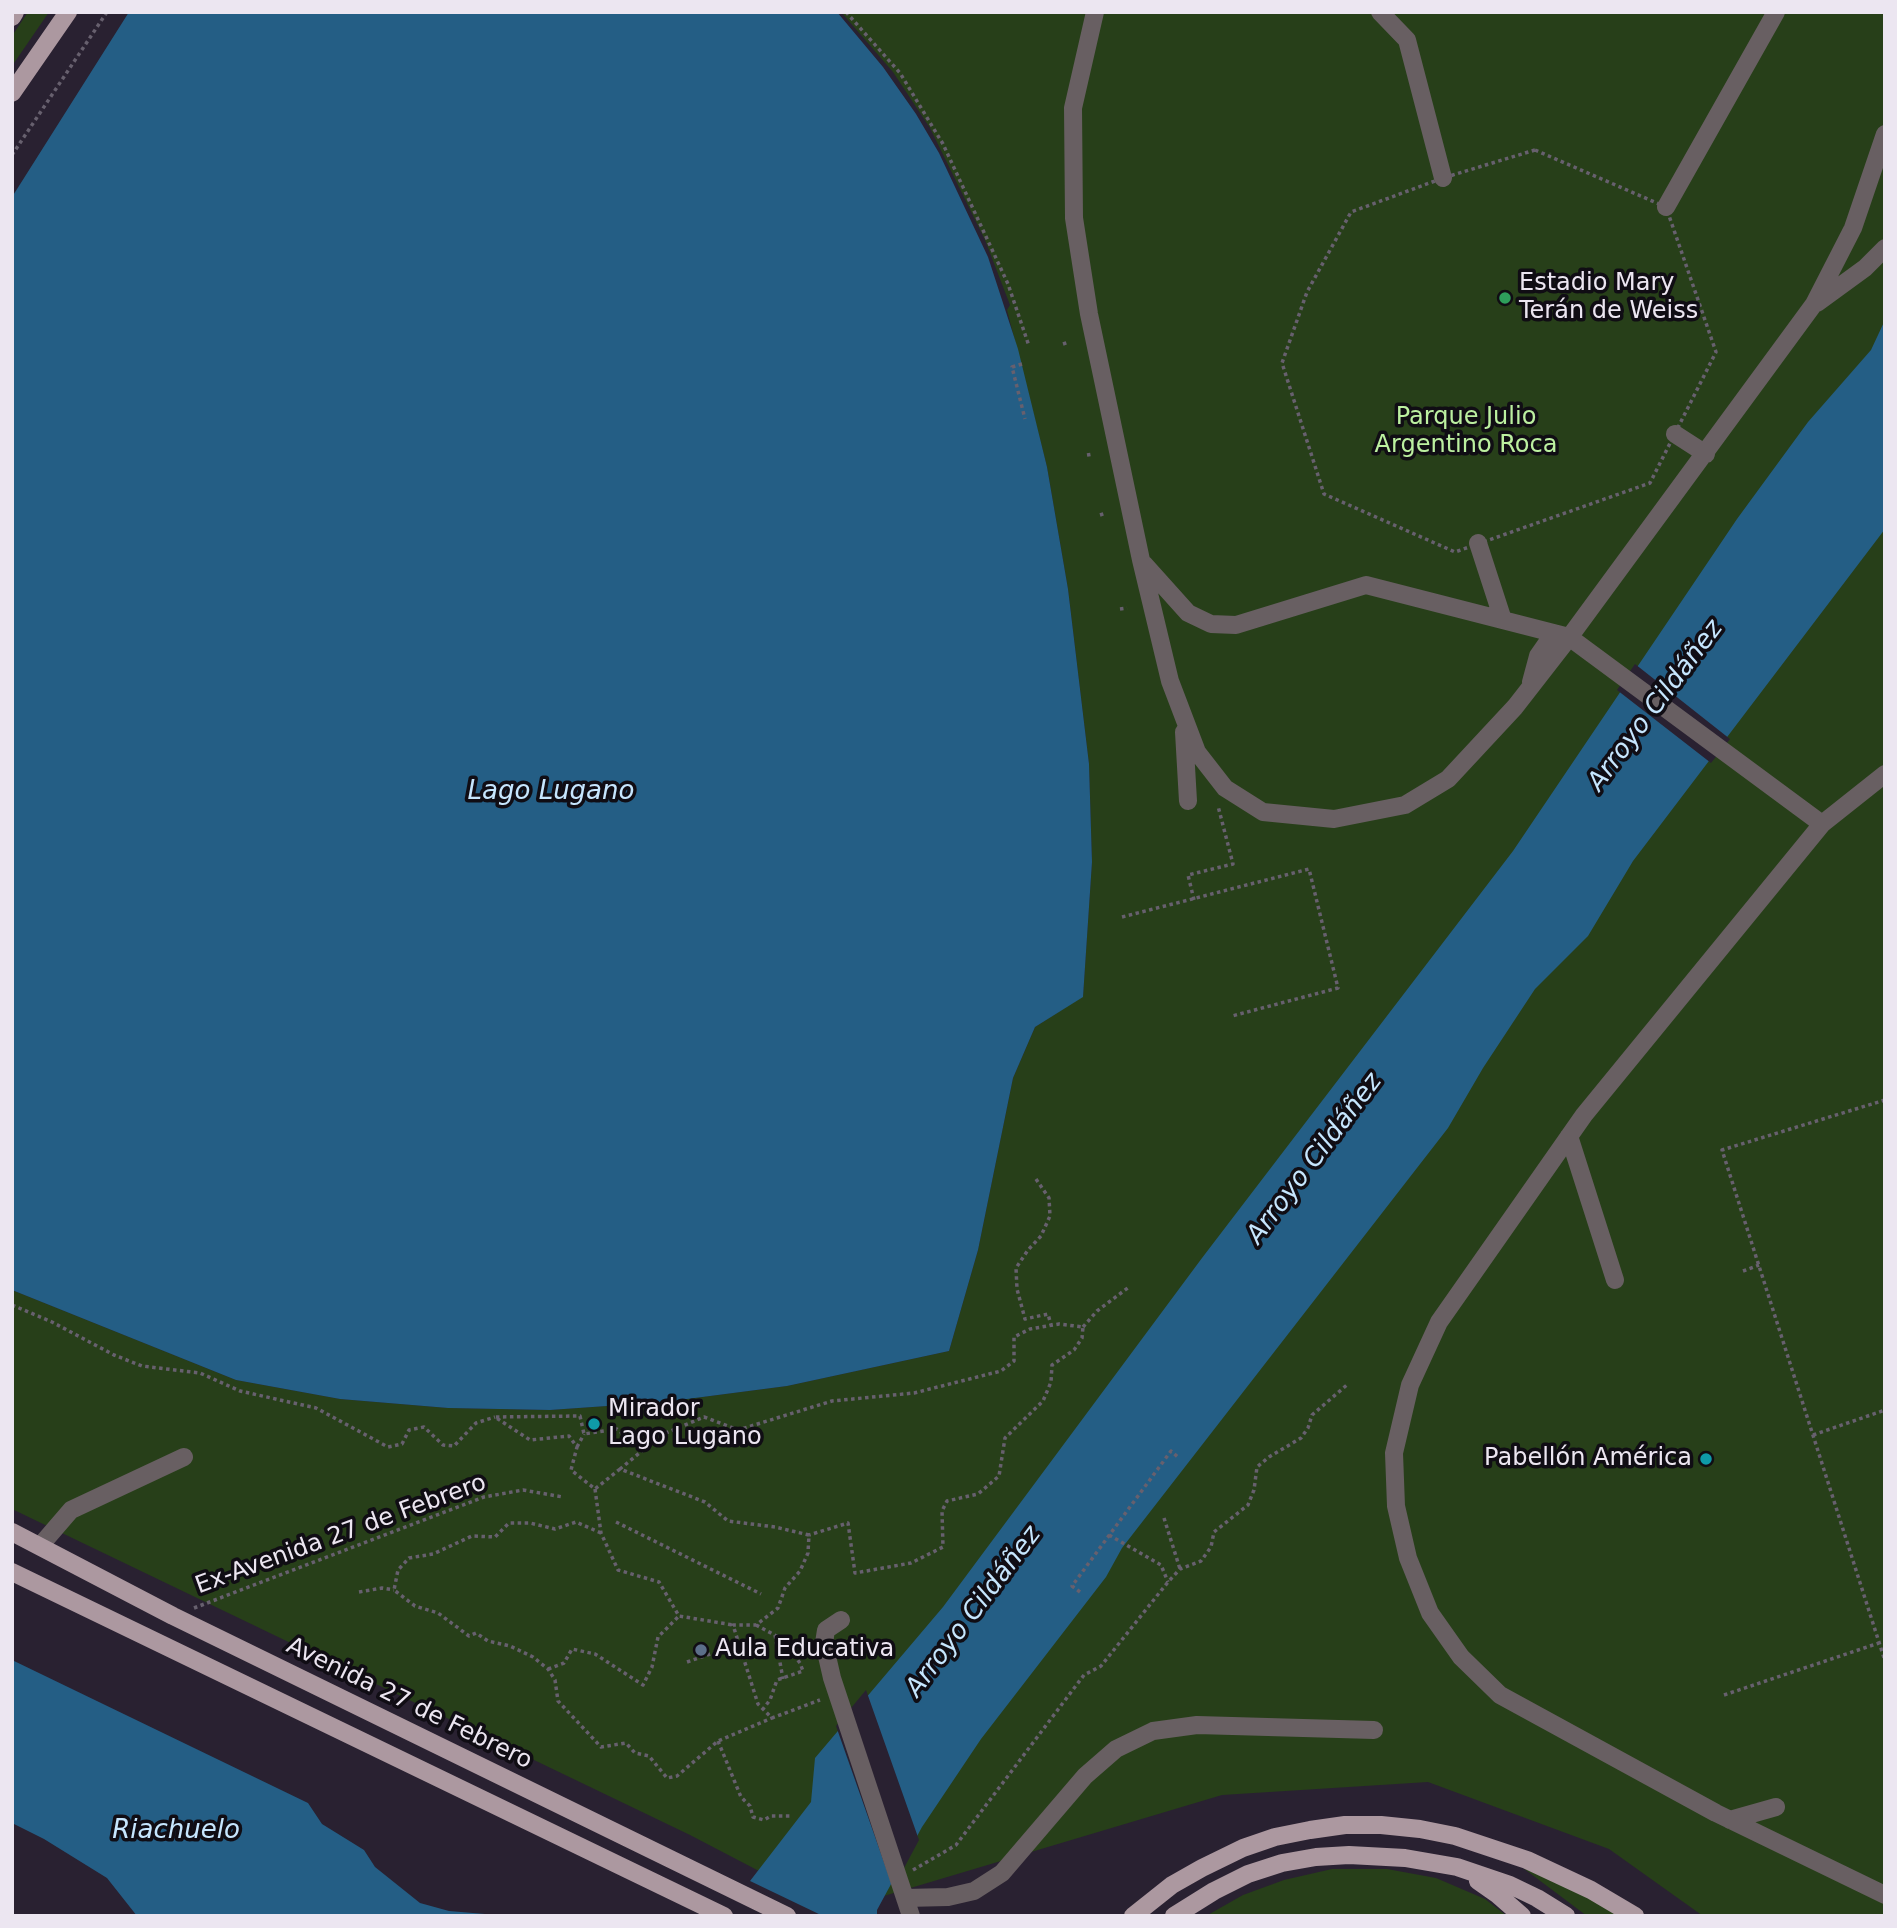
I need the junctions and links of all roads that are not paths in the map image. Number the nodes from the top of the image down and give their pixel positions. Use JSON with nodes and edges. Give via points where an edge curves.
{"nodes":[{"id":1,"x":15,"y":12,"type":"edge"},
{"id":2,"x":68,"y":12,"type":"edge"},
{"id":3,"x":1095,"y":12,"type":"edge"},
{"id":4,"x":1380,"y":12,"type":"edge"},
{"id":5,"x":1776,"y":12,"type":"edge"},
{"id":6,"x":12,"y":17,"type":"edge"},
{"id":7,"x":12,"y":93,"type":"edge"},
{"id":8,"x":1885,"y":134,"type":"edge"},
{"id":9,"x":1443,"y":178,"type":"road end"},
{"id":10,"x":1666,"y":208,"type":"road end"},
{"id":11,"x":1885,"y":248,"type":"edge"},
{"id":12,"x":1814,"y":304,"type":"junction"},
{"id":13,"x":1675,"y":434,"type":"road end"},
{"id":14,"x":1706,"y":454,"type":"junction"},
{"id":15,"x":1478,"y":543,"type":"road end"},
{"id":16,"x":1141,"y":560,"type":"junction"},
{"id":17,"x":1503,"y":620,"type":"junction"},
{"id":18,"x":1562,"y":635,"type":"junction"},
{"id":19,"x":1183,"y":715,"type":"junction"},
{"id":20,"x":1885,"y":774,"type":"edge"},
{"id":21,"x":1188,"y":802,"type":"dead end"},
{"id":22,"x":1822,"y":824,"type":"junction"},
{"id":23,"x":1569,"y":1136,"type":"junction"},
{"id":24,"x":1615,"y":1280,"type":"dead end"},
{"id":25,"x":184,"y":1457,"type":"dead end"},
{"id":26,"x":12,"y":1532,"type":"edge"},
{"id":27,"x":40,"y":1546,"type":"junction"},
{"id":28,"x":12,"y":1572,"type":"edge"},
{"id":29,"x":841,"y":1620,"type":"dead end"},
{"id":30,"x":1374,"y":1731,"type":"dead end"},
{"id":31,"x":1776,"y":1807,"type":"dead end"},
{"id":32,"x":1730,"y":1820,"type":"junction"},
{"id":33,"x":1457,"y":1867,"type":"junction"},
{"id":34,"x":1885,"y":1895,"type":"edge"},
{"id":35,"x":905,"y":1898,"type":"junction"},
{"id":36,"x":724,"y":1916,"type":"edge"},
{"id":37,"x":787,"y":1916,"type":"edge"},
{"id":38,"x":911,"y":1916,"type":"edge"},
{"id":39,"x":1133,"y":1916,"type":"edge"},
{"id":40,"x":1174,"y":1916,"type":"edge"},
{"id":41,"x":1522,"y":1916,"type":"edge"},
{"id":42,"x":1566,"y":1916,"type":"edge"},
{"id":43,"x":1635,"y":1916,"type":"edge"}],
"edges":[{"from":1,"to":6,"type":"main road"},
{"from":2,"to":7,"type":"main road"},
{"from":3,"to":16,"type":"lane","via":[[1073,108],[1073,218]]},
{"from":4,"to":9,"type":"lane","via":[[1407,40]]},
{"from":5,"to":10,"type":"lane"},
{"from":8,"to":12,"type":"lane","via":[[1853,228]]},
{"from":11,"to":12,"type":"lane"},
{"from":12,"to":14,"type":"lane"},
{"from":13,"to":14,"type":"lane"},
{"from":14,"to":18,"type":"lane"},
{"from":15,"to":17,"type":"lane"},
{"from":16,"to":17,"type":"lane","via":[[1188,613],[1211,624],[1236,625],[1366,585]]},
{"from":16,"to":19,"type":"lane","via":[[1170,681]]},
{"from":17,"to":18,"type":"lane"},
{"from":18,"to":19,"type":"lane","via":[[1529,688],[1448,779],[1405,805],[1334,819],[1263,812],[1225,788],[1197,752]]},
{"from":18,"to":22,"type":"lane"},
{"from":19,"to":21,"type":"lane"},
{"from":20,"to":22,"type":"lane"},
{"from":22,"to":23,"type":"lane"},
{"from":23,"to":24,"type":"lane"},
{"from":23,"to":32,"type":"lane","via":[[1447,1311],[1410,1385],[1394,1453],[1396,1506],[1408,1558],[1430,1613],[1461,1657],[1500,1695]]},
{"from":25,"to":27,"type":"lane","via":[[71,1510]]},
{"from":26,"to":27,"type":"main road","name":"Avenida 27 de Febrero"},
{"from":27,"to":37,"type":"main road","name":"Avenida 27 de Febrero","via":[[173,1616]]},
{"from":28,"to":36,"type":"main road"},
{"from":29,"to":35,"type":"lane","via":[[826,1630],[824,1643],[832,1678]]},
{"from":30,"to":35,"type":"lane","via":[[1197,1725],[1153,1731],[1116,1749],[1085,1776],[1002,1873],[974,1891]]},
{"from":31,"to":32,"type":"lane"},
{"from":32,"to":34,"type":"lane"},
{"from":33,"to":40,"type":"main road","via":[[1377,1855],[1316,1857],[1248,1874]]},
{"from":33,"to":41,"type":"main road"},
{"from":33,"to":42,"type":"main road","via":[[1510,1885]]},
{"from":35,"to":38,"type":"lane"},
{"from":39,"to":43,"type":"main road","via":[[1172,1885],[1243,1848],[1310,1830],[1381,1825],[1455,1836],[1503,1851],[1591,1890]]}]}
